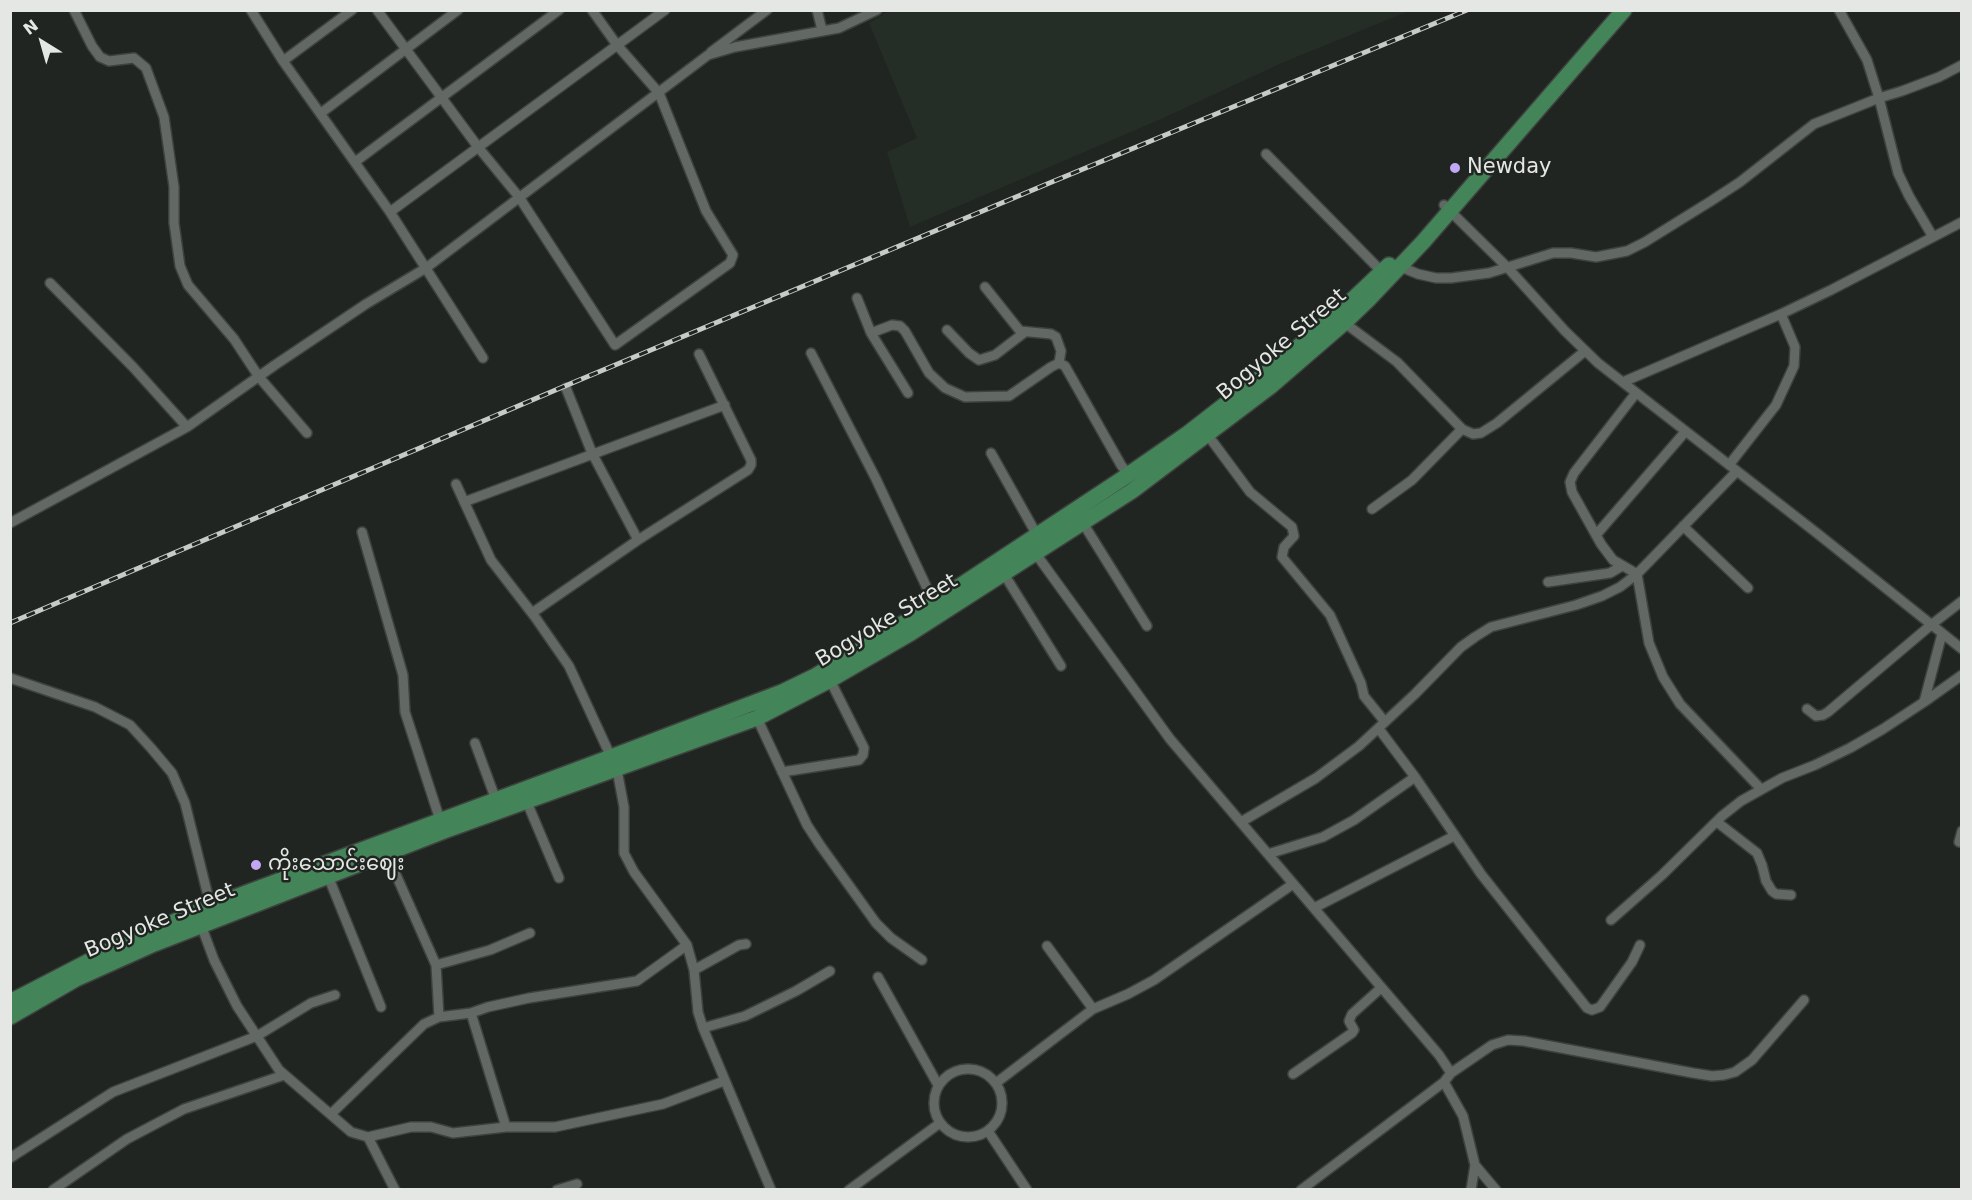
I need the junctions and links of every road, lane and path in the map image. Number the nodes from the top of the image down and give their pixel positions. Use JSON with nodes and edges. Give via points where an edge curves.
{"nodes":[{"id":1,"x":74,"y":10,"type":"edge"},
{"id":2,"x":251,"y":10,"type":"edge"},
{"id":3,"x":352,"y":10,"type":"edge"},
{"id":4,"x":377,"y":10,"type":"edge"},
{"id":5,"x":458,"y":10,"type":"edge"},
{"id":6,"x":559,"y":10,"type":"edge"},
{"id":7,"x":592,"y":10,"type":"edge"},
{"id":8,"x":665,"y":10,"type":"edge"},
{"id":9,"x":767,"y":10,"type":"edge"},
{"id":10,"x":817,"y":10,"type":"edge"},
{"id":11,"x":877,"y":10,"type":"edge"},
{"id":12,"x":1613,"y":10,"type":"edge"},
{"id":13,"x":1624,"y":10,"type":"edge"},
{"id":14,"x":1839,"y":10,"type":"edge"},
{"id":15,"x":822,"y":30,"type":"junction"},
{"id":16,"x":617,"y":45,"type":"junction"},
{"id":17,"x":406,"y":50,"type":"junction"},
{"id":18,"x":708,"y":55,"type":"junction"},
{"id":19,"x":1579,"y":56,"type":"junction"},
{"id":20,"x":284,"y":61,"type":"junction"},
{"id":21,"x":1962,"y":64,"type":"edge"},
{"id":22,"x":659,"y":93,"type":"junction"},
{"id":23,"x":442,"y":98,"type":"junction"},
{"id":24,"x":1879,"y":98,"type":"junction"},
{"id":25,"x":321,"y":113,"type":"junction"},
{"id":26,"x":478,"y":147,"type":"junction"},
{"id":27,"x":1266,"y":154,"type":"dead end"},
{"id":28,"x":355,"y":162,"type":"junction"},
{"id":29,"x":519,"y":197,"type":"junction"},
{"id":30,"x":1448,"y":208,"type":"junction"},
{"id":31,"x":390,"y":212,"type":"junction"},
{"id":32,"x":1962,"y":222,"type":"edge"},
{"id":33,"x":1933,"y":237,"type":"junction"},
{"id":34,"x":426,"y":268,"type":"junction"},
{"id":35,"x":1508,"y":268,"type":"junction"},
{"id":36,"x":1390,"y":270,"type":"junction"},
{"id":37,"x":50,"y":284,"type":"dead end"},
{"id":38,"x":985,"y":287,"type":"dead end"},
{"id":39,"x":857,"y":298,"type":"dead end"},
{"id":40,"x":1781,"y":314,"type":"junction"},
{"id":41,"x":1339,"y":319,"type":"junction"},
{"id":42,"x":947,"y":330,"type":"dead end"},
{"id":43,"x":1025,"y":332,"type":"junction"},
{"id":44,"x":871,"y":333,"type":"junction"},
{"id":45,"x":1585,"y":351,"type":"junction"},
{"id":46,"x":811,"y":353,"type":"dead end"},
{"id":47,"x":699,"y":354,"type":"dead end"},
{"id":48,"x":483,"y":358,"type":"dead end"},
{"id":49,"x":1059,"y":363,"type":"junction"},
{"id":50,"x":259,"y":377,"type":"junction"},
{"id":51,"x":1623,"y":382,"type":"junction"},
{"id":52,"x":566,"y":388,"type":"dead end"},
{"id":53,"x":908,"y":393,"type":"dead end"},
{"id":54,"x":1636,"y":393,"type":"junction"},
{"id":55,"x":725,"y":405,"type":"junction"},
{"id":56,"x":187,"y":427,"type":"junction"},
{"id":57,"x":1462,"y":429,"type":"junction"},
{"id":58,"x":1685,"y":432,"type":"junction"},
{"id":59,"x":308,"y":433,"type":"dead end"},
{"id":60,"x":1207,"y":434,"type":"junction"},
{"id":61,"x":592,"y":453,"type":"junction"},
{"id":62,"x":992,"y":453,"type":"dead end"},
{"id":63,"x":1733,"y":468,"type":"junction"},
{"id":64,"x":1132,"y":481,"type":"junction"},
{"id":65,"x":456,"y":484,"type":"dead end"},
{"id":66,"x":464,"y":502,"type":"junction"},
{"id":67,"x":1372,"y":508,"type":"dead end"},
{"id":68,"x":10,"y":523,"type":"edge"},
{"id":69,"x":1083,"y":523,"type":"junction"},
{"id":70,"x":1683,"y":526,"type":"junction"},
{"id":71,"x":362,"y":532,"type":"dead end"},
{"id":72,"x":1037,"y":535,"type":"junction"},
{"id":73,"x":1596,"y":535,"type":"junction"},
{"id":74,"x":638,"y":540,"type":"junction"},
{"id":75,"x":1036,"y":554,"type":"junction"},
{"id":76,"x":1622,"y":566,"type":"junction"},
{"id":77,"x":1005,"y":574,"type":"junction"},
{"id":78,"x":1637,"y":574,"type":"junction"},
{"id":79,"x":1548,"y":582,"type":"dead end"},
{"id":80,"x":1748,"y":588,"type":"dead end"},
{"id":81,"x":1962,"y":601,"type":"edge"},
{"id":82,"x":934,"y":603,"type":"junction"},
{"id":83,"x":532,"y":613,"type":"junction"},
{"id":84,"x":1930,"y":625,"type":"junction"},
{"id":85,"x":1147,"y":626,"type":"dead end"},
{"id":86,"x":1942,"y":633,"type":"junction"},
{"id":87,"x":1962,"y":649,"type":"edge"},
{"id":88,"x":1061,"y":666,"type":"dead end"},
{"id":89,"x":1962,"y":675,"type":"edge"},
{"id":90,"x":10,"y":678,"type":"edge"},
{"id":91,"x":830,"y":681,"type":"junction"},
{"id":92,"x":1924,"y":702,"type":"junction"},
{"id":93,"x":1807,"y":710,"type":"dead end"},
{"id":94,"x":757,"y":718,"type":"junction"},
{"id":95,"x":1382,"y":725,"type":"junction"},
{"id":96,"x":475,"y":743,"type":"dead end"},
{"id":97,"x":614,"y":764,"type":"junction"},
{"id":98,"x":782,"y":772,"type":"junction"},
{"id":99,"x":1415,"y":777,"type":"junction"},
{"id":100,"x":1761,"y":789,"type":"junction"},
{"id":101,"x":496,"y":800,"type":"junction"},
{"id":102,"x":526,"y":800,"type":"junction"},
{"id":103,"x":1241,"y":822,"type":"junction"},
{"id":104,"x":1717,"y":822,"type":"junction"},
{"id":105,"x":442,"y":826,"type":"junction"},
{"id":106,"x":1962,"y":831,"type":"edge"},
{"id":107,"x":1454,"y":836,"type":"junction"},
{"id":108,"x":1959,"y":842,"type":"dead end"},
{"id":109,"x":384,"y":848,"type":"junction"},
{"id":110,"x":1268,"y":854,"type":"junction"},
{"id":111,"x":328,"y":876,"type":"junction"},
{"id":112,"x":559,"y":878,"type":"dead end"},
{"id":113,"x":1293,"y":884,"type":"junction"},
{"id":114,"x":1791,"y":895,"type":"dead end"},
{"id":115,"x":1314,"y":908,"type":"junction"},
{"id":116,"x":213,"y":913,"type":"junction"},
{"id":117,"x":1611,"y":920,"type":"dead end"},
{"id":118,"x":201,"y":925,"type":"junction"},
{"id":119,"x":530,"y":933,"type":"dead end"},
{"id":120,"x":746,"y":944,"type":"dead end"},
{"id":121,"x":687,"y":945,"type":"junction"},
{"id":122,"x":1047,"y":945,"type":"dead end"},
{"id":123,"x":1640,"y":945,"type":"dead end"},
{"id":124,"x":922,"y":960,"type":"dead end"},
{"id":125,"x":436,"y":965,"type":"junction"},
{"id":126,"x":694,"y":970,"type":"junction"},
{"id":127,"x":830,"y":971,"type":"dead end"},
{"id":128,"x":878,"y":977,"type":"dead end"},
{"id":129,"x":1382,"y":988,"type":"junction"},
{"id":130,"x":335,"y":995,"type":"dead end"},
{"id":131,"x":1804,"y":1000,"type":"dead end"},
{"id":132,"x":10,"y":1002,"type":"edge"},
{"id":133,"x":381,"y":1007,"type":"dead end"},
{"id":134,"x":1093,"y":1009,"type":"junction"},
{"id":135,"x":471,"y":1013,"type":"junction"},
{"id":136,"x":10,"y":1017,"type":"edge"},
{"id":137,"x":439,"y":1017,"type":"junction"},
{"id":138,"x":703,"y":1028,"type":"junction"},
{"id":139,"x":257,"y":1036,"type":"junction"},
{"id":140,"x":1451,"y":1073,"type":"junction"},
{"id":141,"x":1293,"y":1074,"type":"dead end"},
{"id":142,"x":284,"y":1075,"type":"junction"},
{"id":143,"x":724,"y":1081,"type":"junction"},
{"id":144,"x":1444,"y":1082,"type":"junction"},
{"id":145,"x":996,"y":1083,"type":"junction"},
{"id":146,"x":938,"y":1085,"type":"junction"},
{"id":147,"x":331,"y":1114,"type":"junction"},
{"id":148,"x":940,"y":1123,"type":"junction"},
{"id":149,"x":506,"y":1127,"type":"junction"},
{"id":150,"x":988,"y":1131,"type":"junction"},
{"id":151,"x":368,"y":1137,"type":"junction"},
{"id":152,"x":10,"y":1158,"type":"edge"},
{"id":153,"x":1475,"y":1165,"type":"junction"},
{"id":154,"x":577,"y":1184,"type":"dead end"},
{"id":155,"x":53,"y":1190,"type":"edge"},
{"id":156,"x":395,"y":1190,"type":"edge"},
{"id":157,"x":557,"y":1190,"type":"edge"},
{"id":158,"x":771,"y":1190,"type":"edge"},
{"id":159,"x":849,"y":1190,"type":"edge"},
{"id":160,"x":1027,"y":1190,"type":"edge"},
{"id":161,"x":1301,"y":1190,"type":"edge"},
{"id":162,"x":1471,"y":1190,"type":"edge"},
{"id":163,"x":1496,"y":1190,"type":"edge"}],
"edges":[{"from":1,"to":50,"type":"street","via":[[100,57],[109,61],[134,58],[146,68],[164,117],[180,266],[188,285],[234,339]]},
{"from":2,"to":20,"type":"street"},
{"from":3,"to":20,"type":"street"},
{"from":4,"to":17,"type":"street"},
{"from":5,"to":17,"type":"street"},
{"from":6,"to":23,"type":"street"},
{"from":7,"to":16,"type":"street"},
{"from":8,"to":16,"type":"street"},
{"from":9,"to":18,"type":"street"},
{"from":10,"to":15,"type":"street"},
{"from":11,"to":15,"type":"street","via":[[839,28]]},
{"from":12,"to":19,"type":"main road","name":"Bogyoke Street"},
{"from":13,"to":19,"type":"main road","name":"Bogyoke Street"},
{"from":14,"to":24,"type":"street","via":[[1867,60]]},
{"from":15,"to":18,"type":"street"},
{"from":16,"to":22,"type":"street"},
{"from":16,"to":26,"type":"street"},
{"from":17,"to":23,"type":"street"},
{"from":17,"to":25,"type":"street"},
{"from":18,"to":22,"type":"street"},
{"from":19,"to":30,"type":"main road","name":"Bogyoke Street"},
{"from":20,"to":25,"type":"street"},
{"from":21,"to":24,"type":"street","via":[[1940,77]]},
{"from":22,"to":29,"type":"street"},
{"from":22,"to":29,"type":"street","via":[[706,211],[733,255],[730,263],[615,345]]},
{"from":23,"to":26,"type":"street"},
{"from":23,"to":28,"type":"street"},
{"from":24,"to":33,"type":"street","via":[[1898,173]]},
{"from":24,"to":35,"type":"street","via":[[1814,124],[1740,182],[1645,242],[1607,256],[1546,254]]},
{"from":25,"to":28,"type":"street"},
{"from":26,"to":29,"type":"street"},
{"from":26,"to":31,"type":"street"},
{"from":27,"to":36,"type":"street"},
{"from":28,"to":31,"type":"street"},
{"from":29,"to":34,"type":"street"},
{"from":30,"to":35,"type":"street"},
{"from":30,"to":36,"type":"main road","name":"Bogyoke Street"},
{"from":31,"to":34,"type":"street"},
{"from":32,"to":33,"type":"street"},
{"from":33,"to":40,"type":"street"},
{"from":34,"to":48,"type":"street"},
{"from":34,"to":50,"type":"street"},
{"from":35,"to":36,"type":"street","via":[[1476,276],[1436,278]]},
{"from":35,"to":45,"type":"street"},
{"from":36,"to":41,"type":"main road","name":"Bogyoke Street"},
{"from":37,"to":56,"type":"street"},
{"from":38,"to":43,"type":"street","via":[[1020,331]]},
{"from":39,"to":44,"type":"street"},
{"from":40,"to":51,"type":"street"},
{"from":40,"to":63,"type":"street","via":[[1794,347],[1794,366],[1776,405]]},
{"from":41,"to":57,"type":"street","via":[[1397,362]]},
{"from":41,"to":60,"type":"main road","name":"Bogyoke Street","via":[[1271,386]]},
{"from":41,"to":64,"type":"main road","name":"Bogyoke Street","via":[[1187,434]]},
{"from":42,"to":43,"type":"street","via":[[979,360],[995,355]]},
{"from":43,"to":49,"type":"street","via":[[1056,337],[1061,351]]},
{"from":44,"to":49,"type":"street","via":[[900,326],[929,373],[945,388],[965,397],[1009,396]]},
{"from":44,"to":53,"type":"street"},
{"from":45,"to":51,"type":"street"},
{"from":45,"to":57,"type":"street","via":[[1492,427],[1476,434]]},
{"from":46,"to":82,"type":"street"},
{"from":47,"to":55,"type":"street"},
{"from":49,"to":64,"type":"street","via":[[1065,366]]},
{"from":50,"to":56,"type":"street"},
{"from":50,"to":59,"type":"street"},
{"from":51,"to":54,"type":"street"},
{"from":52,"to":61,"type":"street"},
{"from":54,"to":58,"type":"street"},
{"from":54,"to":73,"type":"street","via":[[1570,482]]},
{"from":55,"to":61,"type":"street"},
{"from":55,"to":74,"type":"street","via":[[752,465]]},
{"from":56,"to":68,"type":"street"},
{"from":57,"to":67,"type":"street","via":[[1413,480]]},
{"from":58,"to":63,"type":"street"},
{"from":58,"to":73,"type":"street"},
{"from":60,"to":64,"type":"main road","name":"Bogyoke Street"},
{"from":60,"to":95,"type":"street","via":[[1250,492],[1292,527],[1294,536],[1281,557],[1330,615],[1364,696]]},
{"from":61,"to":66,"type":"street"},
{"from":61,"to":74,"type":"street"},
{"from":62,"to":72,"type":"street"},
{"from":63,"to":70,"type":"street"},
{"from":63,"to":84,"type":"street"},
{"from":64,"to":69,"type":"main road","name":"Bogyoke Street"},
{"from":64,"to":72,"type":"main road","name":"Bogyoke Street"},
{"from":65,"to":66,"type":"street"},
{"from":66,"to":83,"type":"street","via":[[491,560]]},
{"from":69,"to":75,"type":"main road","name":"Bogyoke Street"},
{"from":69,"to":85,"type":"street"},
{"from":70,"to":78,"type":"street"},
{"from":70,"to":80,"type":"street"},
{"from":71,"to":105,"type":"street","via":[[403,675],[405,712]]},
{"from":72,"to":82,"type":"main road","name":"Bogyoke Street"},
{"from":73,"to":76,"type":"street"},
{"from":74,"to":83,"type":"street"},
{"from":75,"to":77,"type":"main road","name":"Bogyoke Street"},
{"from":75,"to":103,"type":"street","via":[[1170,739]]},
{"from":76,"to":78,"type":"street"},
{"from":76,"to":79,"type":"street","via":[[1610,573]]},
{"from":77,"to":88,"type":"street"},
{"from":77,"to":91,"type":"main road","name":"Bogyoke Street"},
{"from":78,"to":95,"type":"street","via":[[1602,596],[1483,632],[1461,647]]},
{"from":78,"to":100,"type":"street","via":[[1649,643],[1663,677],[1688,713]]},
{"from":81,"to":84,"type":"street"},
{"from":82,"to":97,"type":"main road","name":"Bogyoke Street","via":[[815,676]]},
{"from":83,"to":97,"type":"street","via":[[569,666]]},
{"from":84,"to":86,"type":"street"},
{"from":84,"to":93,"type":"street","via":[[1828,712],[1816,716]]},
{"from":86,"to":87,"type":"street"},
{"from":86,"to":92,"type":"street"},
{"from":89,"to":92,"type":"street"},
{"from":90,"to":116,"type":"street","via":[[95,707],[130,725],[151,748],[172,773],[185,804]]},
{"from":91,"to":94,"type":"main road","name":"Bogyoke Street"},
{"from":91,"to":98,"type":"street","via":[[864,748],[863,755],[859,760]]},
{"from":92,"to":100,"type":"street","via":[[1850,748]]},
{"from":94,"to":97,"type":"main road","name":"Bogyoke Street"},
{"from":94,"to":98,"type":"street"},
{"from":95,"to":99,"type":"street"},
{"from":95,"to":103,"type":"street","via":[[1316,778]]},
{"from":96,"to":101,"type":"street"},
{"from":97,"to":101,"type":"main road","name":"Bogyoke Street"},
{"from":97,"to":102,"type":"main road","name":"Bogyoke Street"},
{"from":97,"to":121,"type":"street","via":[[624,807],[624,853]]},
{"from":98,"to":124,"type":"street","via":[[807,825],[876,923]]},
{"from":99,"to":107,"type":"street"},
{"from":99,"to":110,"type":"street","via":[[1323,837]]},
{"from":100,"to":104,"type":"street"},
{"from":101,"to":105,"type":"main road","name":"Bogyoke Street"},
{"from":102,"to":105,"type":"main road","name":"Bogyoke Street"},
{"from":102,"to":112,"type":"street"},
{"from":103,"to":110,"type":"street"},
{"from":104,"to":114,"type":"street","via":[[1757,853],[1772,891]]},
{"from":104,"to":117,"type":"street"},
{"from":105,"to":109,"type":"main road","name":"Bogyoke Street"},
{"from":106,"to":108,"type":"street"},
{"from":107,"to":115,"type":"street"},
{"from":107,"to":123,"type":"street","via":[[1587,1008],[1600,1007]]},
{"from":109,"to":111,"type":"main road","name":"Bogyoke Street"},
{"from":109,"to":116,"type":"main road","name":"Bogyoke Street"},
{"from":109,"to":125,"type":"street"},
{"from":110,"to":113,"type":"street"},
{"from":111,"to":116,"type":"main road","name":"Bogyoke Street"},
{"from":111,"to":133,"type":"street"},
{"from":113,"to":115,"type":"street"},
{"from":113,"to":134,"type":"street","via":[[1154,980]]},
{"from":115,"to":129,"type":"street"},
{"from":116,"to":118,"type":"main road","name":"Bogyoke Street"},
{"from":116,"to":132,"type":"main road","name":"Bogyoke Street","via":[[124,944]]},
{"from":118,"to":136,"type":"main road","name":"Bogyoke Street","via":[[76,979]]},
{"from":118,"to":139,"type":"street","via":[[218,970]]},
{"from":119,"to":125,"type":"street","via":[[490,950]]},
{"from":120,"to":126,"type":"street"},
{"from":121,"to":126,"type":"street"},
{"from":121,"to":135,"type":"street","via":[[637,981],[529,998]]},
{"from":122,"to":134,"type":"street"},
{"from":125,"to":137,"type":"street"},
{"from":126,"to":138,"type":"street"},
{"from":127,"to":138,"type":"street","via":[[745,1016]]},
{"from":128,"to":146,"type":"street"},
{"from":129,"to":140,"type":"street"},
{"from":129,"to":141,"type":"street","via":[[1352,1014],[1352,1033]]},
{"from":130,"to":139,"type":"street","via":[[311,1003]]},
{"from":131,"to":140,"type":"street","via":[[1752,1060],[1724,1075],[1508,1040],[1480,1052]]},
{"from":134,"to":145,"type":"street"},
{"from":135,"to":137,"type":"street"},
{"from":135,"to":149,"type":"street"},
{"from":137,"to":147,"type":"street","via":[[424,1024]]},
{"from":138,"to":143,"type":"street"},
{"from":139,"to":142,"type":"street"},
{"from":139,"to":152,"type":"street","via":[[113,1092]]},
{"from":140,"to":144,"type":"street"},
{"from":142,"to":147,"type":"street"},
{"from":142,"to":155,"type":"street","via":[[184,1109],[127,1139]]},
{"from":143,"to":149,"type":"street","via":[[663,1104],[555,1127]]},
{"from":143,"to":158,"type":"street"},
{"from":144,"to":153,"type":"street","via":[[1463,1116]]},
{"from":144,"to":161,"type":"street"},
{"from":145,"to":146,"type":"street","via":[[973,1069],[948,1075]]},
{"from":145,"to":150,"type":"street","via":[[1002,1108]]},
{"from":146,"to":148,"type":"street","via":[[934,1111]]},
{"from":147,"to":151,"type":"street","via":[[351,1132]]},
{"from":148,"to":150,"type":"street","via":[[962,1137]]},
{"from":148,"to":159,"type":"street"},
{"from":149,"to":151,"type":"street","via":[[453,1133],[411,1127]]},
{"from":150,"to":160,"type":"street"},
{"from":151,"to":156,"type":"street"},
{"from":153,"to":162,"type":"street"},
{"from":153,"to":163,"type":"street"},
{"from":154,"to":157,"type":"street"}]}
